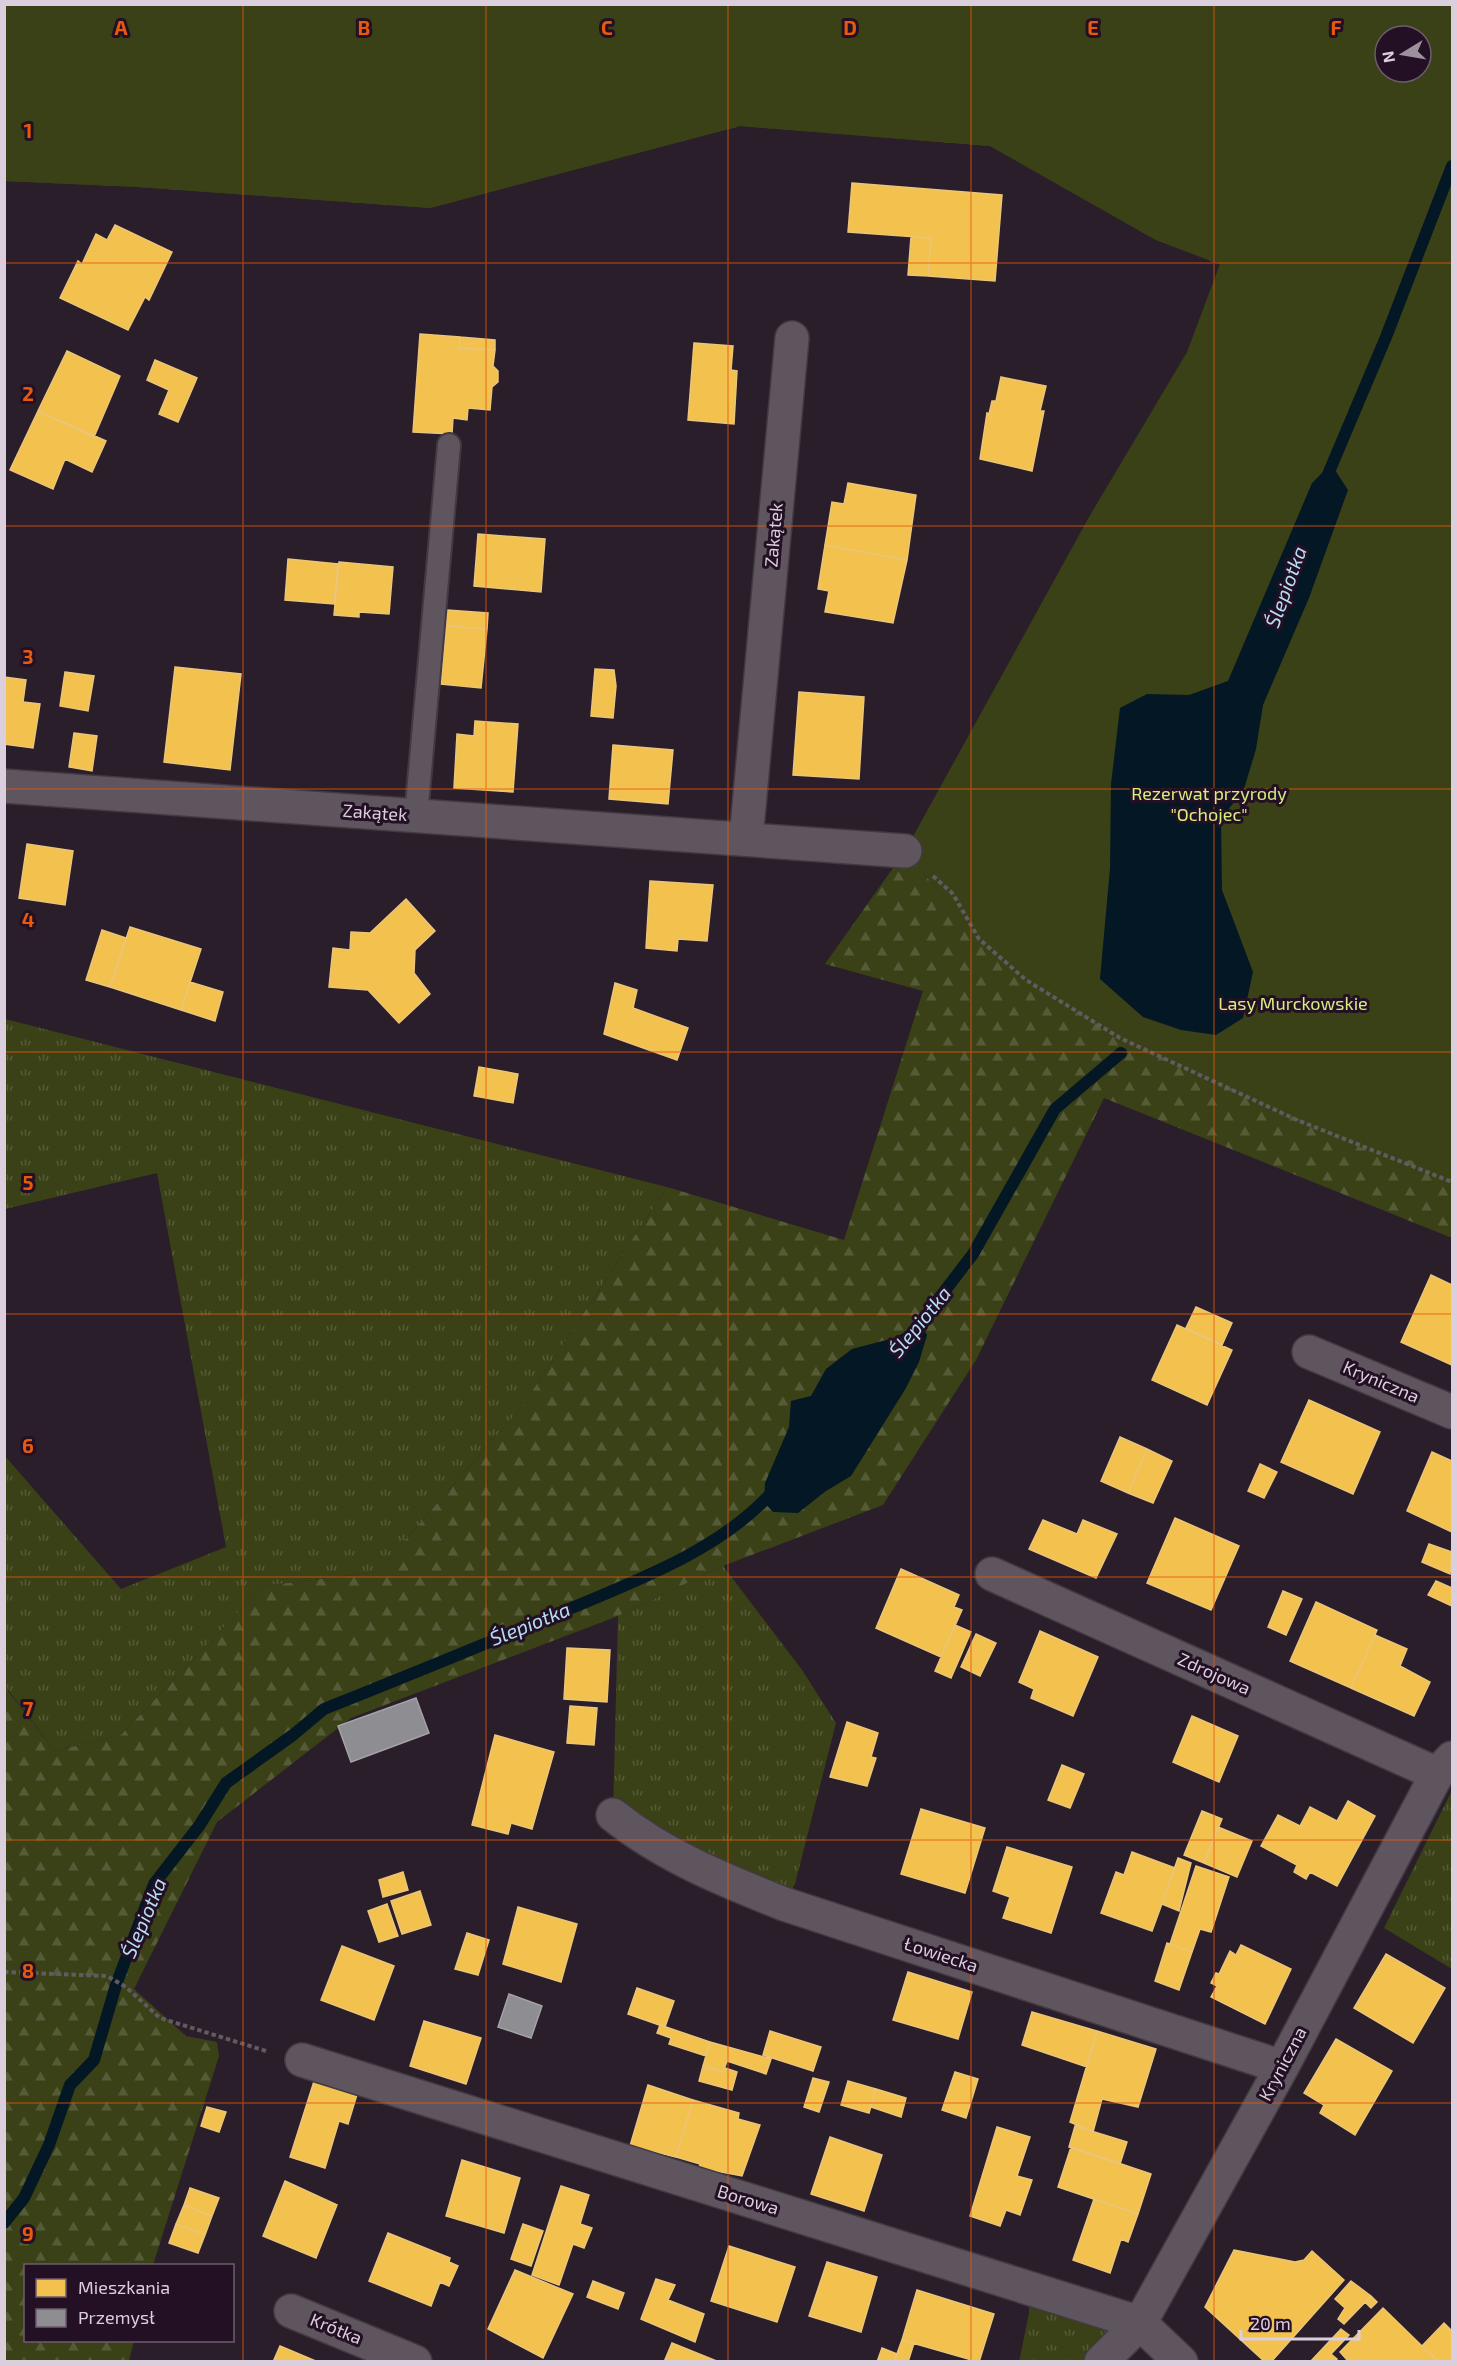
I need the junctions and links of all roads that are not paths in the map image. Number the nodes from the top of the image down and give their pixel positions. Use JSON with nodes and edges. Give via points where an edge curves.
{"nodes":[{"id":1,"x":792,"y":338,"type":"dead end"},
{"id":2,"x":450,"y":445,"type":"dead end"},
{"id":3,"x":4,"y":786,"type":"edge"},
{"id":4,"x":416,"y":816,"type":"junction"},
{"id":5,"x":746,"y":839,"type":"junction"},
{"id":6,"x":905,"y":851,"type":"road end"},
{"id":7,"x":1309,"y":1352,"type":"dead end"},
{"id":8,"x":1452,"y":1412,"type":"edge"},
{"id":9,"x":992,"y":1574,"type":"dead end"},
{"id":10,"x":1445,"y":1766,"type":"edge"},
{"id":11,"x":613,"y":1815,"type":"dead end"},
{"id":12,"x":302,"y":2060,"type":"dead end"},
{"id":13,"x":1282,"y":2067,"type":"junction"},
{"id":14,"x":291,"y":2311,"type":"dead end"},
{"id":15,"x":1140,"y":2323,"type":"junction"},
{"id":16,"x":415,"y":2361,"type":"edge"},
{"id":17,"x":1101,"y":2361,"type":"edge"},
{"id":18,"x":1181,"y":2361,"type":"edge"}],
"edges":[{"from":1,"to":5,"type":"street","name":"Zakątek"},
{"from":2,"to":4,"type":"lane"},
{"from":3,"to":4,"type":"street","name":"Zakątek"},
{"from":4,"to":5,"type":"street","name":"Zakątek"},
{"from":5,"to":6,"type":"street","name":"Zakątek"},
{"from":7,"to":8,"type":"street","name":"Kryniczna"},
{"from":9,"to":10,"type":"street","name":"Zdrojowa"},
{"from":10,"to":13,"type":"street","name":"Kryniczna"},
{"from":11,"to":13,"type":"street","name":"Łowiecka","via":[[638,1835],[710,1875],[784,1904]]},
{"from":12,"to":15,"type":"street","name":"Borowa"},
{"from":13,"to":15,"type":"street","name":"Kryniczna"},
{"from":14,"to":16,"type":"street","name":"Krótka"},
{"from":15,"to":17,"type":"street","name":"Kryniczna"},
{"from":15,"to":18,"type":"street","name":"Borowa"}]}
